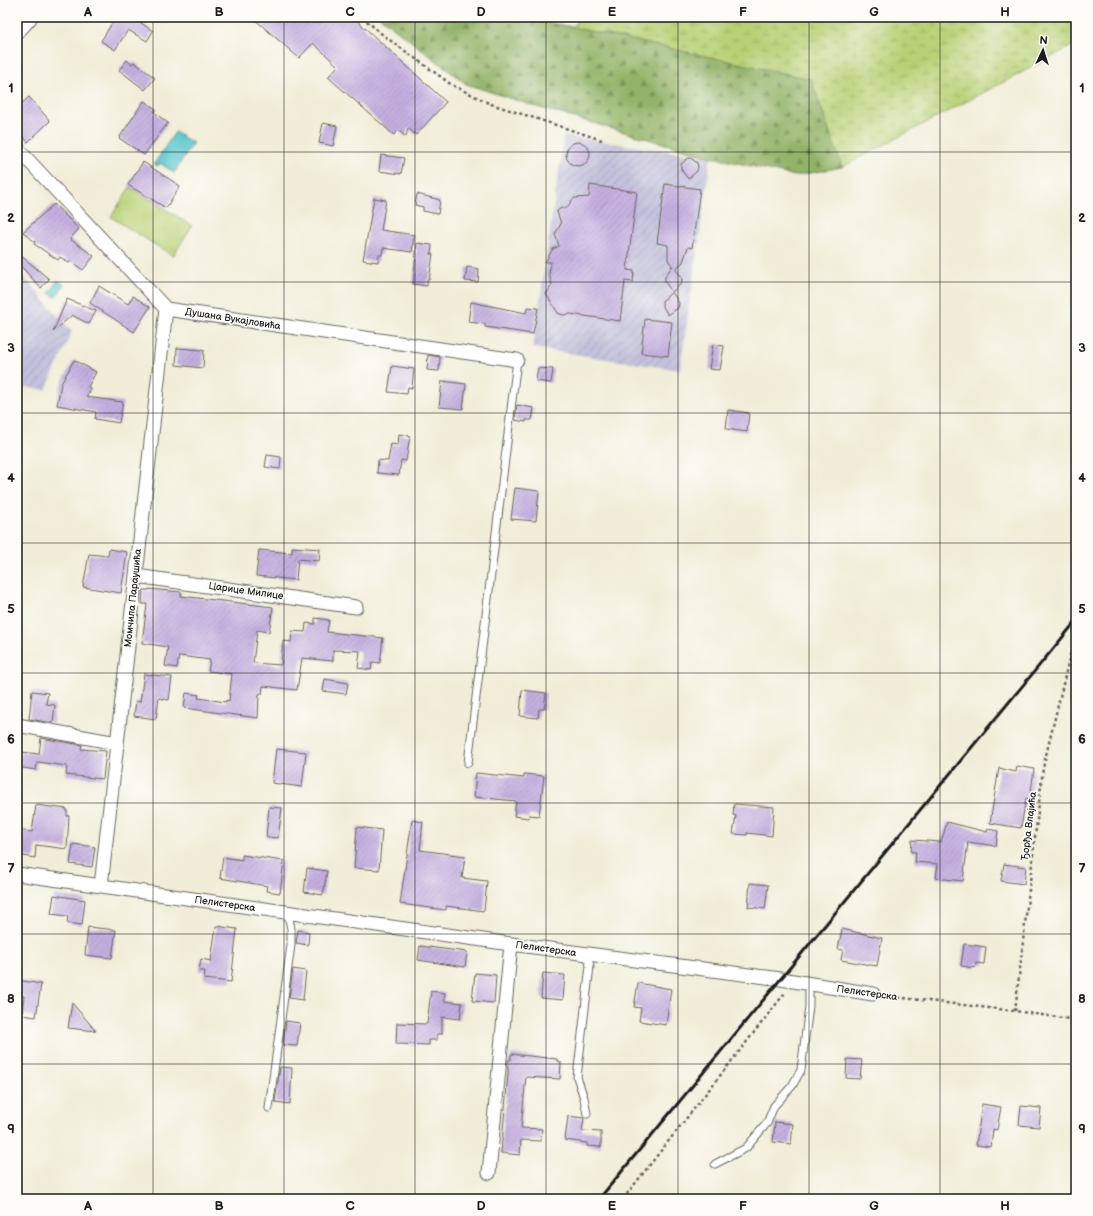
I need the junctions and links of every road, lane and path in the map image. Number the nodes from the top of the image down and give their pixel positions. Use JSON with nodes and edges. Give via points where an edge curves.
{"nodes":[{"id":1,"x":26,"y":17,"type":"edge"},
{"id":2,"x":362,"y":17,"type":"edge"},
{"id":3,"x":17,"y":27,"type":"edge"},
{"id":4,"x":602,"y":140,"type":"dead end"},
{"id":5,"x":17,"y":148,"type":"edge"},
{"id":6,"x":166,"y":309,"type":"junction"},
{"id":7,"x":517,"y":360,"type":"joint"},
{"id":8,"x":136,"y":576,"type":"junction"},
{"id":9,"x":356,"y":607,"type":"dead end"},
{"id":10,"x":1076,"y":647,"type":"edge"},
{"id":11,"x":17,"y":725,"type":"edge"},
{"id":12,"x":117,"y":743,"type":"junction"},
{"id":13,"x":468,"y":763,"type":"dead end"},
{"id":14,"x":17,"y":874,"type":"edge"},
{"id":15,"x":101,"y":886,"type":"junction"},
{"id":16,"x":288,"y":913,"type":"junction"},
{"id":17,"x":511,"y":944,"type":"junction"},
{"id":18,"x":587,"y":954,"type":"junction"},
{"id":19,"x":794,"y":982,"type":"junction"},
{"id":20,"x":809,"y":984,"type":"junction"},
{"id":21,"x":873,"y":994,"type":"joint"},
{"id":22,"x":1015,"y":1011,"type":"junction"},
{"id":23,"x":1076,"y":1020,"type":"edge"},
{"id":24,"x":269,"y":1108,"type":"dead end"},
{"id":25,"x":587,"y":1114,"type":"dead end"},
{"id":26,"x":715,"y":1164,"type":"dead end"},
{"id":27,"x":489,"y":1173,"type":"dead end"},
{"id":28,"x":623,"y":1199,"type":"edge"}],
"edges":[{"from":1,"to":3,"type":"main road"},
{"from":2,"to":4,"type":"path","via":[[452,85],[491,104]]},
{"from":5,"to":6,"type":"street"},
{"from":6,"to":7,"type":"street","name":"Душана Вукајловића"},
{"from":6,"to":8,"type":"street","name":"Момчила Параушића"},
{"from":7,"to":13,"type":"lane"},
{"from":8,"to":9,"type":"street","name":"Царице Милице"},
{"from":8,"to":12,"type":"street","name":"Момчила Параушића"},
{"from":10,"to":22,"type":"path","name":"Ђорђа Влајића","via":[[1070,655],[1043,768]]},
{"from":11,"to":12,"type":"street"},
{"from":12,"to":15,"type":"street","name":"Момчила Параушића"},
{"from":14,"to":15,"type":"street","name":"Пелистерска"},
{"from":15,"to":16,"type":"street","name":"Пелистерска"},
{"from":16,"to":17,"type":"street","name":"Пелистерска"},
{"from":16,"to":24,"type":"lane","via":[[292,945]]},
{"from":17,"to":18,"type":"street","name":"Пелистерска"},
{"from":17,"to":27,"type":"street"},
{"from":18,"to":19,"type":"street","name":"Пелистерска"},
{"from":18,"to":25,"type":"lane","via":[[590,966],[577,1078]]},
{"from":19,"to":20,"type":"street","name":"Пелистерска"},
{"from":19,"to":28,"type":"path"},
{"from":20,"to":21,"type":"street","name":"Пелистерска"},
{"from":20,"to":26,"type":"lane","via":[[809,1006],[801,1070],[792,1086],[774,1106],[767,1123],[746,1148]]},
{"from":21,"to":22,"type":"path","name":"Пелистерска"},
{"from":22,"to":23,"type":"path","name":"Пелистерска"}]}
